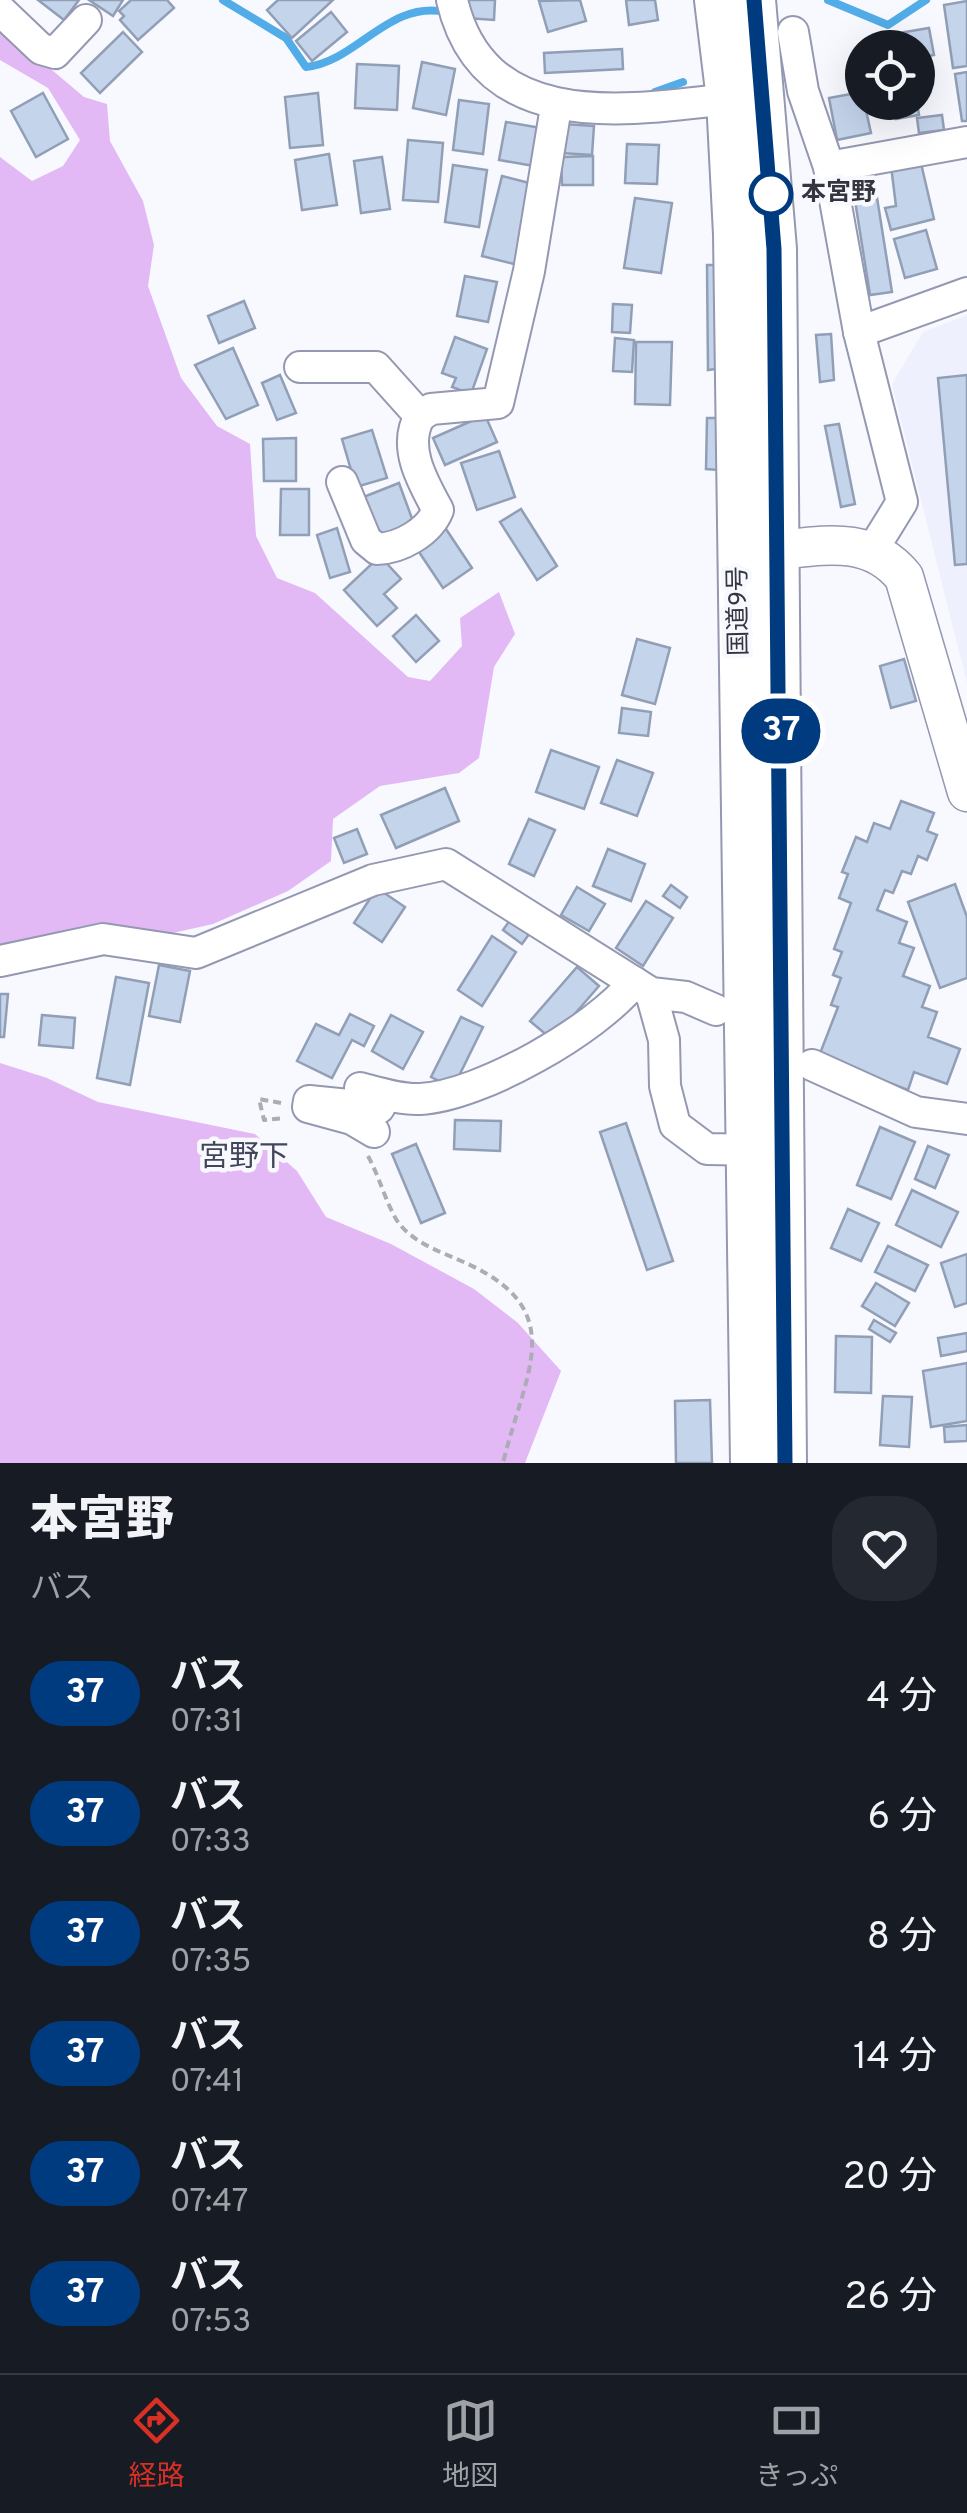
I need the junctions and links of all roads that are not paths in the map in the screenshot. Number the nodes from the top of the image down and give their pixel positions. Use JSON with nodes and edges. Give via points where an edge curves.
{"nodes":[{"id":1,"x":452,"y":0,"type":"edge"},
{"id":2,"x":716,"y":0,"type":"edge"},
{"id":3,"x":754,"y":0,"type":"edge"},
{"id":4,"x":0,"y":10,"type":"edge"},
{"id":5,"x":86,"y":20,"type":"dead end"},
{"id":6,"x":793,"y":32,"type":"dead end"},
{"id":7,"x":728,"y":99,"type":"junction"},
{"id":8,"x":556,"y":106,"type":"junction"},
{"id":9,"x":967,"y":142,"type":"edge"},
{"id":10,"x":829,"y":167,"type":"junction"},
{"id":11,"x":967,"y":293,"type":"edge"},
{"id":12,"x":859,"y":332,"type":"junction"},
{"id":13,"x":300,"y":367,"type":"dead end"},
{"id":14,"x":420,"y":416,"type":"junction"},
{"id":15,"x":342,"y":482,"type":"dead end"},
{"id":16,"x":873,"y":550,"type":"junction"},
{"id":17,"x":760,"y":552,"type":"junction"},
{"id":18,"x":967,"y":792,"type":"edge"},
{"id":19,"x":0,"y":962,"type":"edge"},
{"id":20,"x":642,"y":988,"type":"junction"},
{"id":21,"x":716,"y":1010,"type":"dead end"},
{"id":22,"x":812,"y":1065,"type":"dead end"},
{"id":23,"x":967,"y":1119,"type":"edge"},
{"id":24,"x":368,"y":1138,"type":"road end"},
{"id":25,"x":764,"y":1150,"type":"junction"},
{"id":26,"x":752,"y":1463,"type":"edge"},
{"id":27,"x":785,"y":1463,"type":"edge"}],
"edges":[{"from":1,"to":8,"type":"street","via":[[464,38],[486,67]]},
{"from":2,"to":7,"type":"highway","name":"国道9号"},
{"from":3,"to":17,"type":"highway","name":"国道9号","via":[[774,249]]},
{"from":4,"to":5,"type":"street","via":[[41,49],[56,52]]},
{"from":6,"to":10,"type":"street","via":[[803,91]]},
{"from":7,"to":8,"type":"street","via":[[638,109]]},
{"from":7,"to":17,"type":"highway","name":"国道9号"},
{"from":8,"to":14,"type":"street","via":[[498,404],[431,409]]},
{"from":9,"to":10,"type":"street"},
{"from":10,"to":12,"type":"street"},
{"from":11,"to":12,"type":"street"},
{"from":12,"to":16,"type":"street","via":[[902,502]]},
{"from":13,"to":14,"type":"street","via":[[376,367]]},
{"from":14,"to":15,"type":"street","via":[[411,440],[438,510],[431,525],[377,549],[366,540]]},
{"from":16,"to":17,"type":"main road","via":[[829,544]]},
{"from":16,"to":18,"type":"main road","via":[[904,577]]},
{"from":17,"to":25,"type":"highway","name":"国道9号"},
{"from":19,"to":20,"type":"street","via":[[102,939],[196,953],[373,880],[446,864]]},
{"from":20,"to":21,"type":"street"},
{"from":20,"to":24,"type":"street","via":[[523,1062],[460,1092],[419,1099],[373,1091],[380,1108],[300,1109],[352,1119]]},
{"from":20,"to":25,"type":"street","via":[[664,1040],[675,1124],[706,1149]]},
{"from":22,"to":23,"type":"street","via":[[916,1112]]},
{"from":25,"to":26,"type":"highway","name":"国道9号"},
{"from":25,"to":27,"type":"highway","name":"国道9号"}]}
